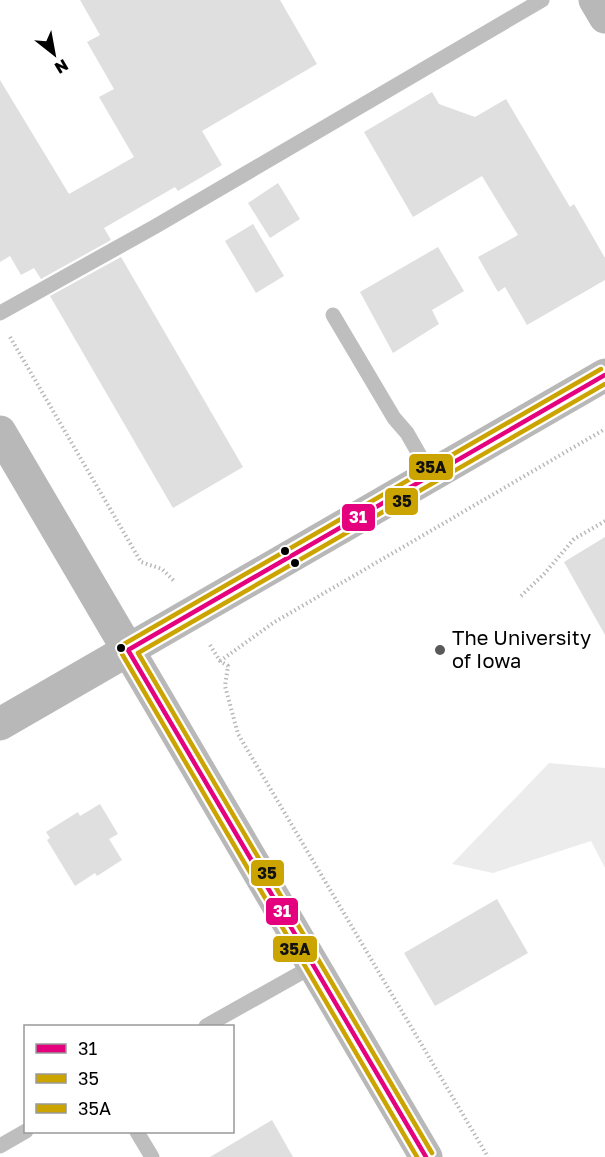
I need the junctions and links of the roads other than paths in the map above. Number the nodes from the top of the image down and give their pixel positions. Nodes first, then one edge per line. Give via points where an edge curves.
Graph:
1 (542, 0) edge
2 (595, 0) edge
3 (605, 17) edge
4 (0, 313) edge
5 (333, 315) dead end
6 (605, 375) edge
7 (0, 432) edge
8 (431, 475) junction
9 (129, 650) junction
10 (0, 724) edge
11 (313, 966) junction
12 (208, 1025) edge
13 (24, 1132) edge
14 (138, 1133) edge
15 (0, 1146) edge
16 (152, 1157) edge
17 (426, 1157) edge

1 - 4 lane
2 - 3 main road
5 - 8 lane
6 - 8 main road
7 - 9 main road
8 - 9 main road
9 - 10 main road
9 - 11 main road
11 - 12 lane
11 - 17 main road
13 - 15 lane
14 - 16 lane

